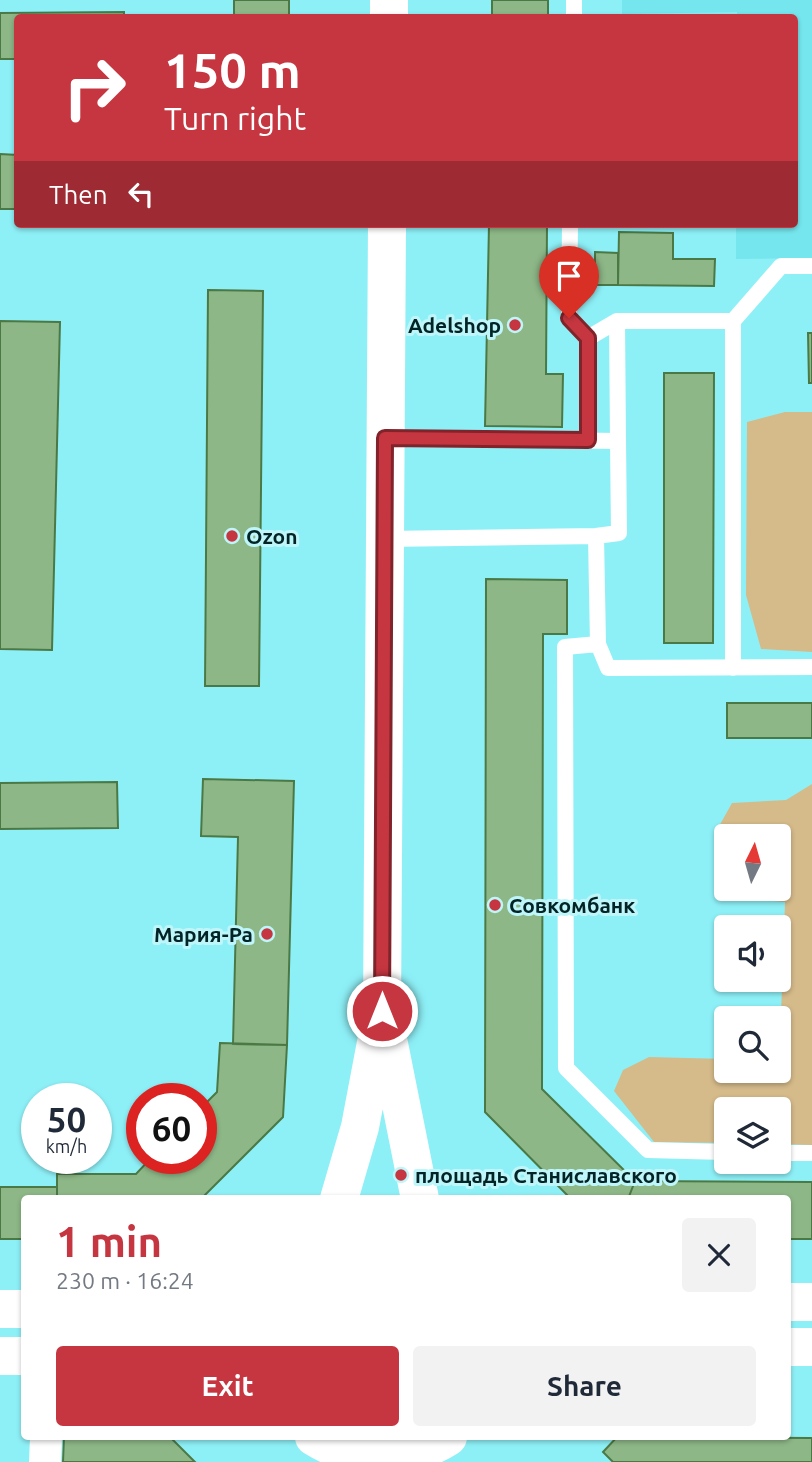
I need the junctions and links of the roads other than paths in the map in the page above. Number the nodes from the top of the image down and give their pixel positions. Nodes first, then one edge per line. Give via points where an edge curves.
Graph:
1 (387, 228) edge
2 (570, 228) edge
3 (812, 266) edge
4 (617, 321) junction
5 (733, 321) junction
6 (588, 338) junction
7 (385, 438) junction
8 (588, 440) junction
9 (618, 440) junction
10 (596, 536) junction
11 (384, 539) junction
12 (598, 644) junction
13 (812, 667) edge
14 (733, 668) junction
15 (382, 1011) junction
16 (714, 1152) edge
17 (791, 1153) edge
18 (812, 1153) edge
19 (340, 1195) edge
20 (419, 1195) edge
21 (791, 1302) edge
22 (812, 1302) edge
23 (0, 1309) edge
24 (21, 1309) edge
25 (791, 1347) edge
26 (812, 1347) edge
27 (0, 1356) edge
28 (21, 1356) edge
29 (46, 1440) edge
30 (441, 1447) edge
31 (334, 1450) edge
32 (46, 1462) edge

1 - 7 main road
2 - 6 lane via 569,318
3 - 5 lane via 780,266
4 - 5 lane
4 - 6 lane
4 - 9 lane
5 - 14 lane
6 - 8 lane
7 - 8 lane
7 - 11 main road
8 - 9 lane
9 - 10 lane via 619,533
10 - 11 lane
10 - 12 lane
11 - 15 main road
12 - 14 lane via 608,668
12 - 16 lane via 565,647 566,1068 648,1150
13 - 14 lane
15 - 19 main road via 360,1127
15 - 20 main road
17 - 18 lane
21 - 22 main road
23 - 24 main road
25 - 26 main road
27 - 28 main road
29 - 32 street
30 - 31 main road via 392,1457

